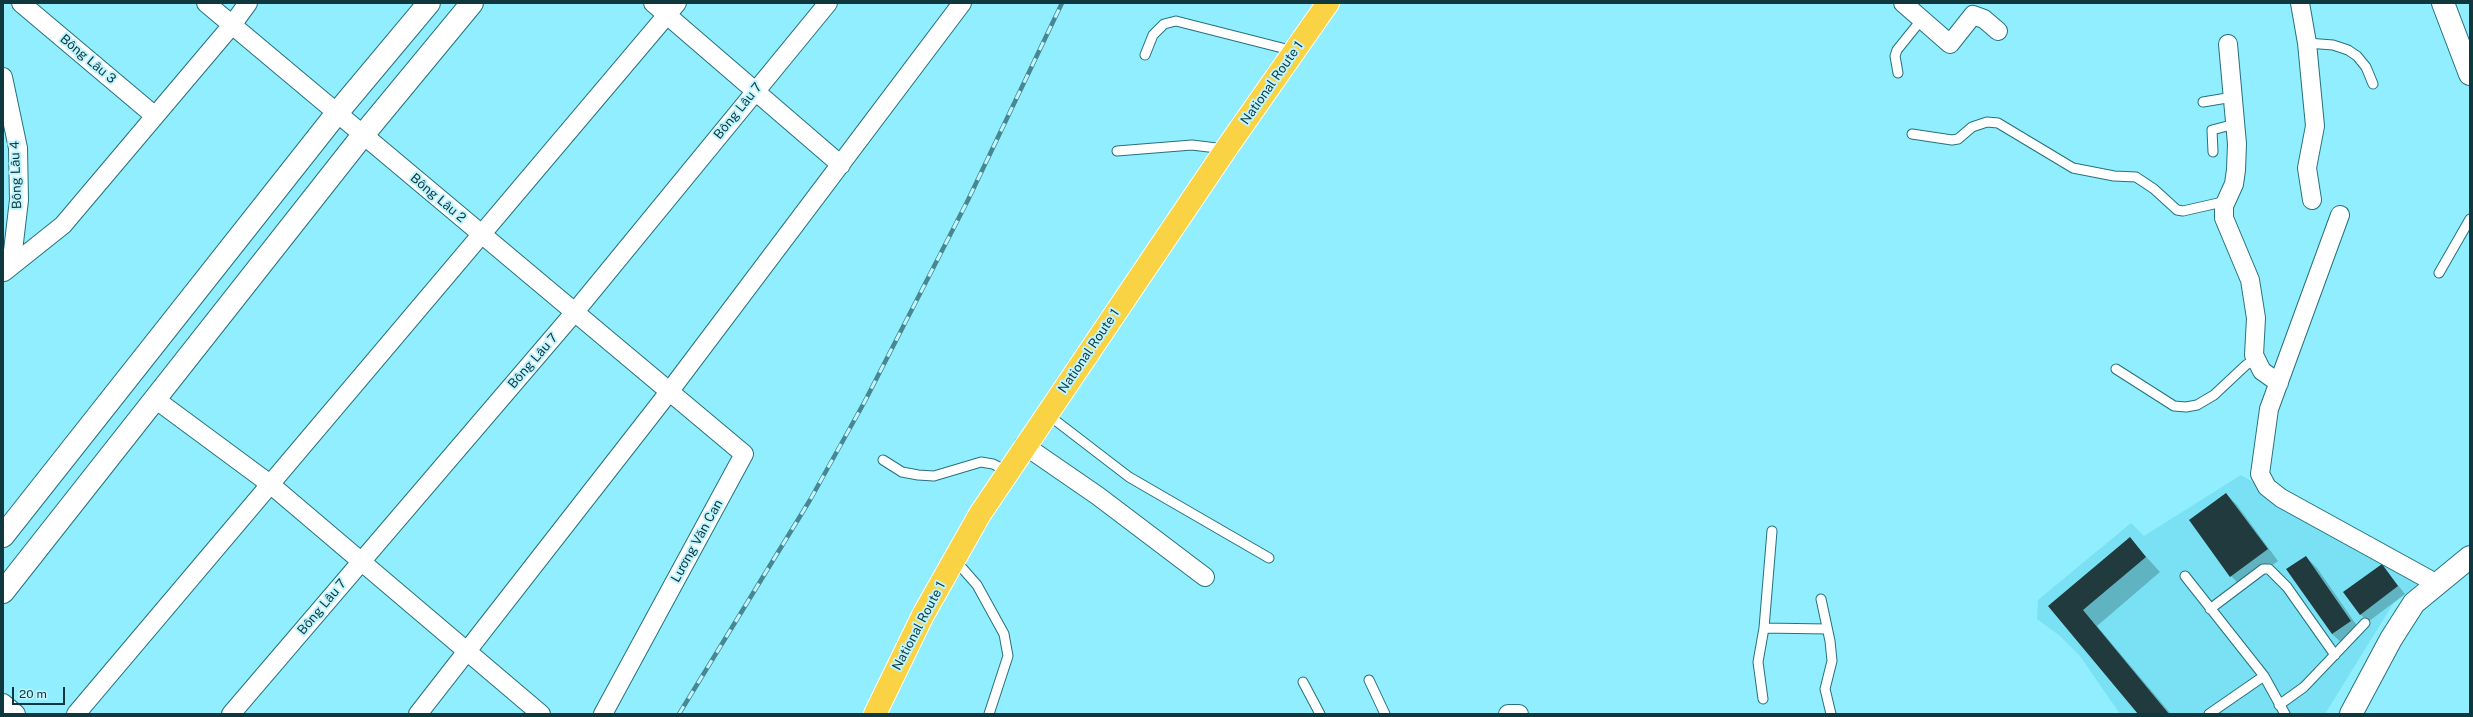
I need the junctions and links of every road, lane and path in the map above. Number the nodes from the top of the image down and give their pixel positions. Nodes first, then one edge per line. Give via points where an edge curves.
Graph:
1 (21, 3) edge
2 (206, 3) edge
3 (248, 3) edge
4 (428, 3) edge
5 (472, 3) edge
6 (653, 3) edge
7 (828, 3) edge
8 (962, 3) edge
9 (1328, 3) edge
10 (1903, 3) edge
11 (2300, 3) edge
12 (2443, 3) edge
13 (672, 9) edge
14 (1922, 19) junction
15 (232, 25) junction
16 (1998, 31) dead end
17 (2307, 42) junction
18 (2228, 44) dead end
19 (1294, 51) junction
20 (1145, 55) dead end
21 (1898, 73) dead end
22 (2470, 74) edge
23 (3, 77) edge
24 (2373, 84) dead end
25 (754, 91) junction
26 (2233, 97) junction
27 (2203, 102) dead end
28 (337, 113) junction
29 (156, 116) junction
30 (2235, 124) junction
31 (1912, 134) dead end
32 (363, 135) junction
33 (1226, 149) junction
34 (1117, 151) dead end
35 (2213, 152) dead end
36 (841, 165) junction
37 (2312, 200) dead end
38 (2226, 201) junction
39 (2340, 215) dead end
40 (2470, 219) edge
41 (482, 235) junction
42 (2439, 273) dead end
43 (4, 274) edge
44 (574, 313) junction
45 (2255, 359) junction
46 (2116, 369) dead end
47 (2279, 383) junction
48 (669, 392) junction
49 (155, 399) junction
50 (1046, 414) junction
51 (1024, 445) junction
52 (882, 460) dead end
53 (1007, 471) junction
54 (270, 484) junction
55 (1772, 531) dead end
56 (3, 536) edge
57 (2470, 557) edge
58 (1269, 558) dead end
59 (955, 560) junction
60 (361, 562) junction
61 (2185, 576) dead end
62 (1205, 577) dead end
63 (2435, 586) junction
64 (3, 592) edge
65 (1820, 599) dead end
66 (2210, 609) junction
67 (2365, 623) dead end
68 (1764, 628) junction
69 (1828, 629) junction
70 (466, 650) junction
71 (2335, 655) junction
72 (2264, 676) junction
73 (1369, 680) dead end
74 (1303, 682) dead end
75 (1764, 699) dead end
76 (3, 703) edge
77 (2280, 705) junction
78 (16, 714) edge
79 (76, 714) edge
80 (232, 714) edge
81 (418, 714) edge
82 (541, 714) edge
83 (603, 714) edge
84 (875, 714) edge
85 (989, 714) edge
86 (1320, 714) edge
87 (1385, 714) edge
88 (1508, 714) edge
89 (1518, 714) edge
90 (1831, 714) edge
91 (2209, 714) edge
92 (2285, 714) edge
93 (2350, 714) edge

1 - 29 street, Bông Lâu 3
2 - 15 street, Bông Lâu 2
3 - 15 street
4 - 28 main road
5 - 32 main road
6 - 13 street
7 - 25 street, Bông Lâu 7
8 - 36 street
9 - 19 highway, National Route 1
10 - 14 street
11 - 17 street
12 - 22 main road
13 - 25 street
13 - 41 street
14 - 16 street via 1950,44 1973,15 1984,19
14 - 21 lane via 1894,56
15 - 28 street, Bông Lâu 2
15 - 29 street
17 - 24 lane via 2348,50 2366,67
17 - 37 street via 2316,126 2307,168
18 - 26 street
19 - 20 lane via 1176,21 1164,24 1153,35
19 - 33 highway, National Route 1
23 - 43 street, Bông Lâu 4 via 18,148 19,200 13,251
25 - 36 street
25 - 44 street, Bông Lâu 7
26 - 27 lane
26 - 30 street
28 - 32 street, Bông Lâu 2
28 - 56 main road
29 - 43 street via 63,225
30 - 35 lane via 2212,130
30 - 38 street via 2236,170 2234,184
31 - 38 lane via 1952,140 1958,139 1972,127 1987,122 1998,123 2073,168 2114,176 2136,177 2154,189 2176,210 2183,212
32 - 41 street, Bông Lâu 2
32 - 49 main road
33 - 34 lane via 1192,145
33 - 50 highway, National Route 1
36 - 48 street
38 - 45 street via 2224,218 2246,268 2254,299
39 - 47 street
40 - 42 lane
41 - 44 street, Bông Lâu 2
41 - 54 street
44 - 48 street, Bông Lâu 2
44 - 60 street, Bông Lâu 7
45 - 46 lane via 2214,395 2197,405 2186,407 2174,406
45 - 47 street via 2262,371
47 - 63 street via 2269,409 2260,474 2267,487 2281,498 2430,580
48 - 70 street
48 - 83 street, Lương Văn Can via 744,454
49 - 54 street
49 - 64 main road
50 - 51 highway, National Route 1
50 - 58 lane via 1129,477
51 - 53 highway, National Route 1
51 - 62 street via 1098,496
52 - 53 lane via 902,472 918,475 934,476 981,462 993,464
53 - 59 highway, National Route 1
54 - 60 street
54 - 79 street
55 - 68 lane
57 - 63 main road
59 - 84 highway, National Route 1 via 923,615
59 - 85 lane via 977,585 1004,634 1008,656
60 - 70 street
60 - 80 street, Bông Lâu 7
61 - 66 lane
63 - 93 main road via 2414,603 2390,639
65 - 69 lane
66 - 71 lane via 2263,569 2269,569 2287,587
66 - 72 lane
67 - 71 lane
68 - 69 lane
68 - 75 lane via 1758,662
69 - 90 lane via 1832,661 1825,689
70 - 81 street
70 - 82 street
71 - 77 lane via 2304,687
72 - 77 lane
72 - 91 lane
73 - 87 lane
74 - 86 lane
76 - 78 street
77 - 92 lane
88 - 89 street

